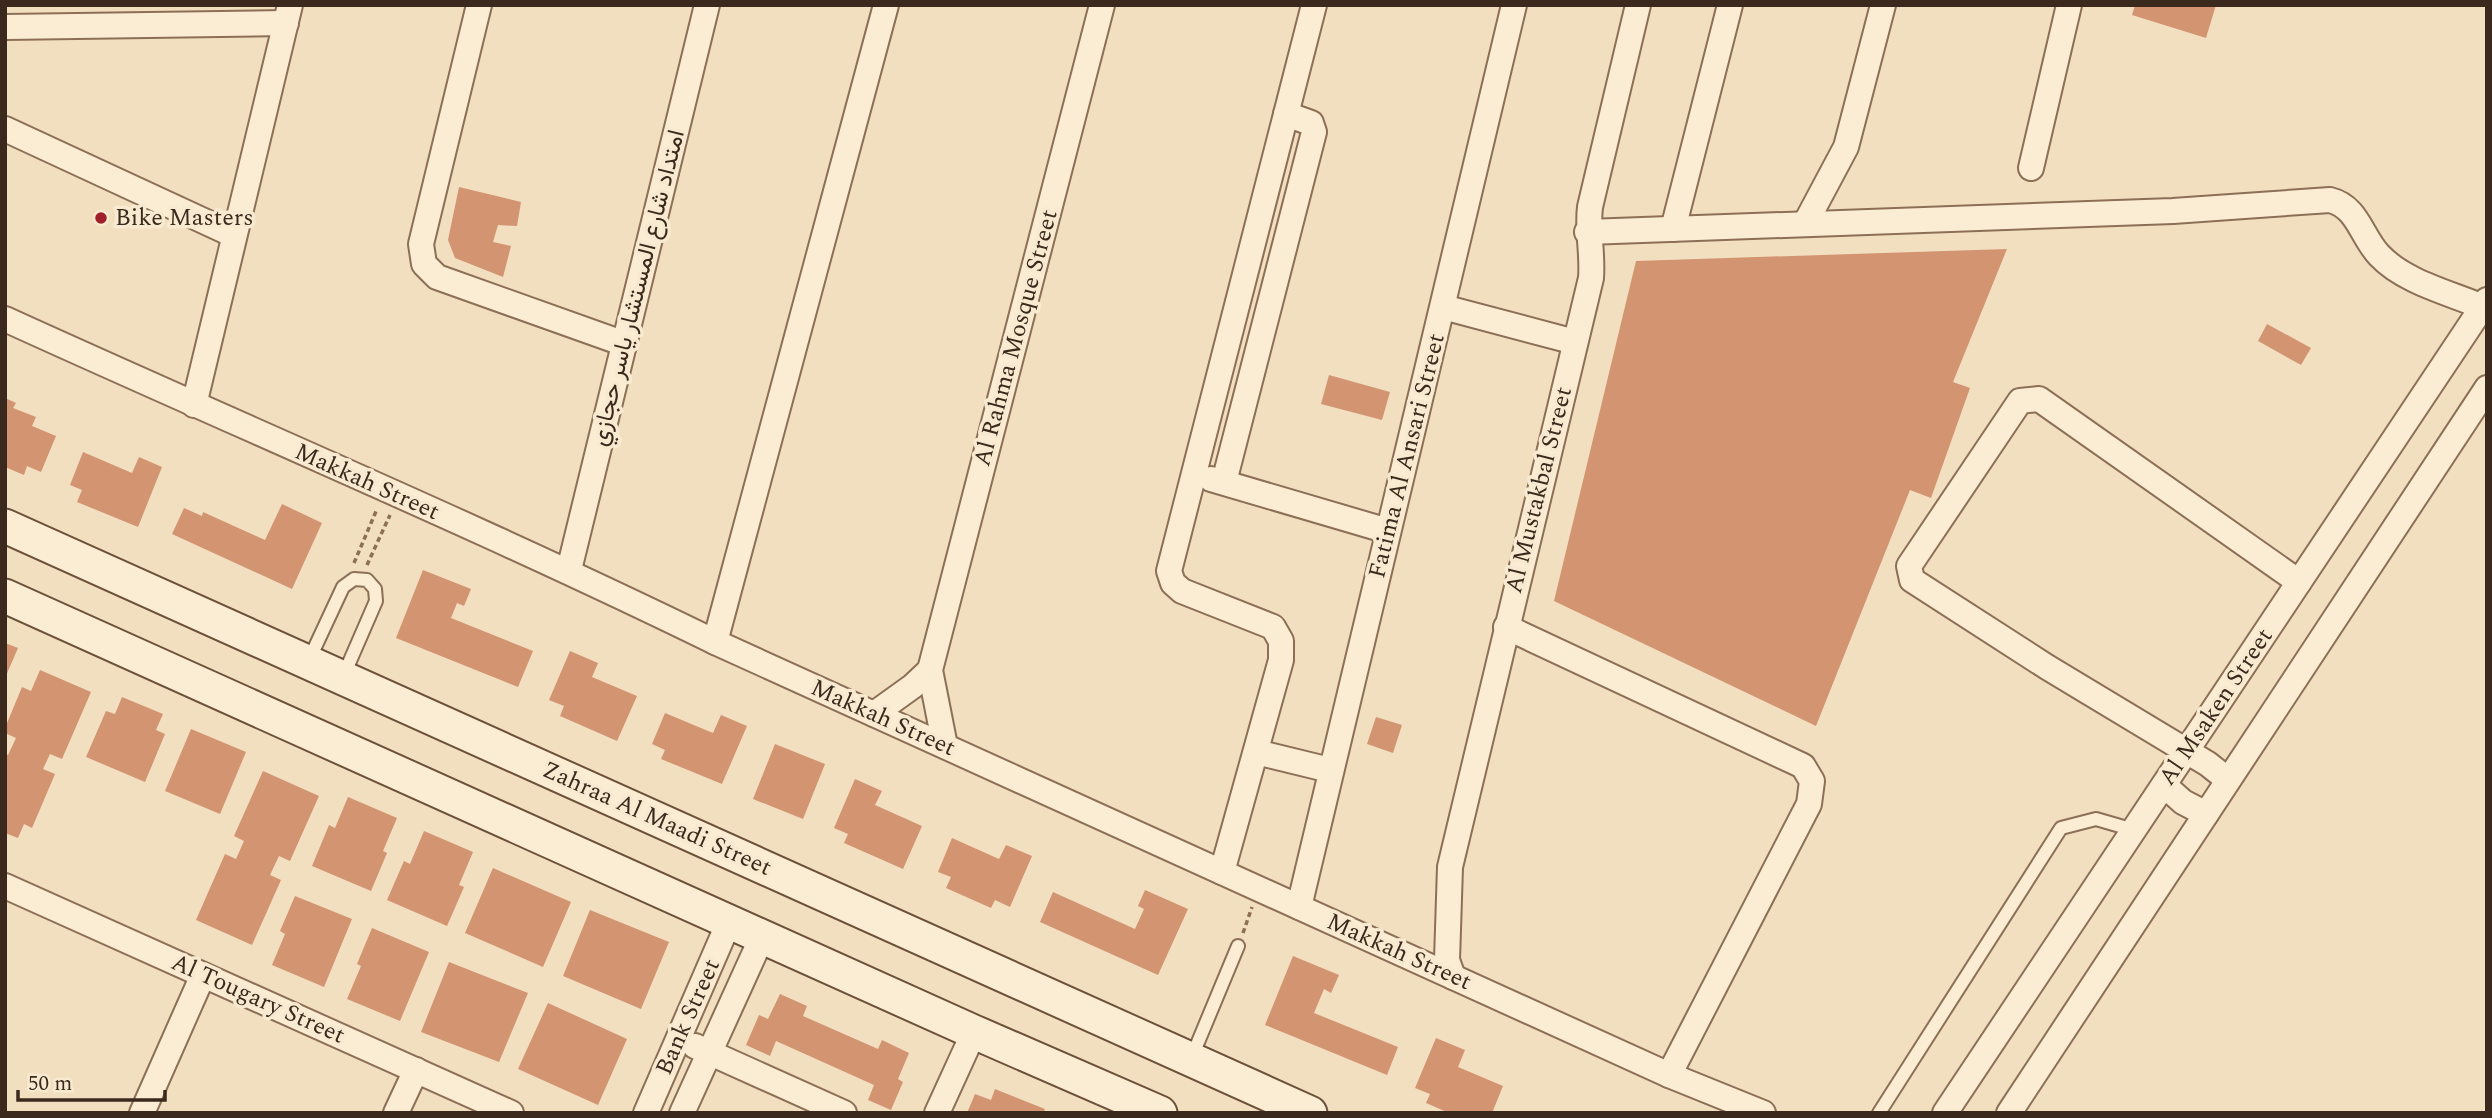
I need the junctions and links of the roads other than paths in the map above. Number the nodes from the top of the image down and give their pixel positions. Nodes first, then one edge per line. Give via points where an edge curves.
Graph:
1 (479, 5) edge
2 (707, 5) edge
3 (886, 5) edge
4 (1102, 5) edge
5 (1314, 5) edge
6 (1514, 5) edge
7 (1638, 5) edge
8 (1730, 5) edge
9 (1883, 5) edge
10 (2069, 5) edge
11 (288, 14) edge
12 (5, 27) edge
13 (1286, 114) junction
14 (5, 129) edge
15 (2031, 169) dead end
16 (1805, 224) junction
17 (1673, 229) junction
18 (1587, 232) junction
19 (234, 235) junction
20 (2485, 304) edge
21 (1443, 307) junction
22 (5, 319) edge
23 (1575, 342) junction
24 (625, 344) junction
25 (2487, 388) edge
26 (194, 405) junction
27 (1193, 474) junction
28 (1224, 482) junction
29 (5, 526) edge
30 (1388, 531) junction
31 (569, 570) junction
32 (2299, 582) junction
33 (5, 596) edge
34 (1506, 627) junction
35 (715, 642) junction
36 (308, 662) junction
37 (930, 670) junction
38 (343, 678) junction
39 (874, 714) junction
40 (946, 746) junction
41 (1256, 752) junction
42 (2185, 753) junction
43 (1330, 770) junction
44 (2228, 780) junction
45 (2164, 785) junction
46 (2206, 814) junction
47 (2134, 830) junction
48 (1222, 872) junction
49 (5, 886) edge
50 (1299, 907) junction
51 (729, 922) junction
52 (762, 937) junction
53 (1238, 946) road end
54 (203, 975) junction
55 (1453, 977) junction
56 (974, 1032) junction
57 (678, 1039) junction
58 (709, 1053) junction
59 (1191, 1059) junction
60 (416, 1070) junction
61 (1669, 1075) junction
62 (142, 1113) edge
63 (396, 1113) edge
64 (512, 1113) edge
65 (646, 1113) edge
66 (682, 1113) edge
67 (844, 1113) edge
68 (937, 1113) edge
69 (1160, 1113) edge
70 (1310, 1113) edge
71 (1763, 1113) edge
72 (1879, 1113) edge
73 (1945, 1113) edge
74 (2009, 1113) edge

1 - 24 street via 421,244 424,264 437,277
2 - 24 street, امتداد شارع المستشار ياسر حجازي
3 - 35 street
4 - 37 street, Al Rahma Mosque Street
5 - 13 street
6 - 21 street, Fatima Al Ansari Street
7 - 18 street, Al Mustakbal Street
8 - 17 street
9 - 16 street via 1846,147
10 - 15 street
11 - 12 street
11 - 19 street
13 - 27 street
13 - 28 street via 1311,123 1314,132
14 - 19 street
16 - 17 street
16 - 20 street via 2173,211 2330,200 2352,212 2371,246 2390,265
17 - 18 street
18 - 23 street, Al Mustakbal Street via 1591,278
19 - 26 street
20 - 32 street, Al Msaken Street
21 - 23 street
21 - 30 street, Fatima Al Ansari Street
22 - 26 street, Makkah Street
23 - 34 street, Al Mustakbal Street
24 - 31 street, امتداد شارع المستشار ياسر حجازي
25 - 44 street, Al Msaken Street
26 - 31 street, Makkah Street
27 - 28 street
27 - 41 street via 1170,578 1182,591 1267,623 1281,641 1281,660
28 - 30 street
29 - 36 main road, Zahraa Al Maadi Street
30 - 43 street, Fatima Al Ansari Street
31 - 35 street, Makkah Street
32 - 42 street, Al Msaken Street
32 - 42 street via 2039,399 2028,398 2020,401 1909,566 1912,580
33 - 51 main road
34 - 55 street, Al Mustakbal Street via 1450,867 1447,960
34 - 61 street via 1803,766 1810,774 1809,804
35 - 39 street, Makkah Street
36 - 38 main road, Zahraa Al Maadi Street
36 - 38 lane via 343,587 354,579 372,584 376,601
37 - 39 street
37 - 40 street, Al Rahma Mosque Street
38 - 59 main road, Zahraa Al Maadi Street
39 - 40 street, Makkah Street
40 - 48 street, Makkah Street
41 - 43 street
41 - 48 street
42 - 44 street
42 - 45 street, Al Msaken Street
43 - 50 street, Fatima Al Ansari Street
44 - 46 street, Al Msaken Street
45 - 46 street
45 - 47 street, Al Msaken Street
46 - 74 street, Al Msaken Street
47 - 72 lane via 2096,819 2061,828
47 - 73 street, Al Msaken Street
48 - 50 street, Makkah Street
49 - 54 street, Al Tougary Street
50 - 55 street, Makkah Street
51 - 52 main road
51 - 57 street, Bank Street
52 - 56 main road
52 - 58 street
53 - 59 lane
54 - 60 street, Al Tougary Street
54 - 62 street
55 - 61 street, Makkah Street
56 - 68 street
56 - 69 main road
57 - 58 street
57 - 65 street, Bank Street
58 - 66 street
58 - 67 street
59 - 70 main road, Zahraa Al Maadi Street
60 - 63 street
60 - 64 street, Al Tougary Street
61 - 71 street, Makkah Street

